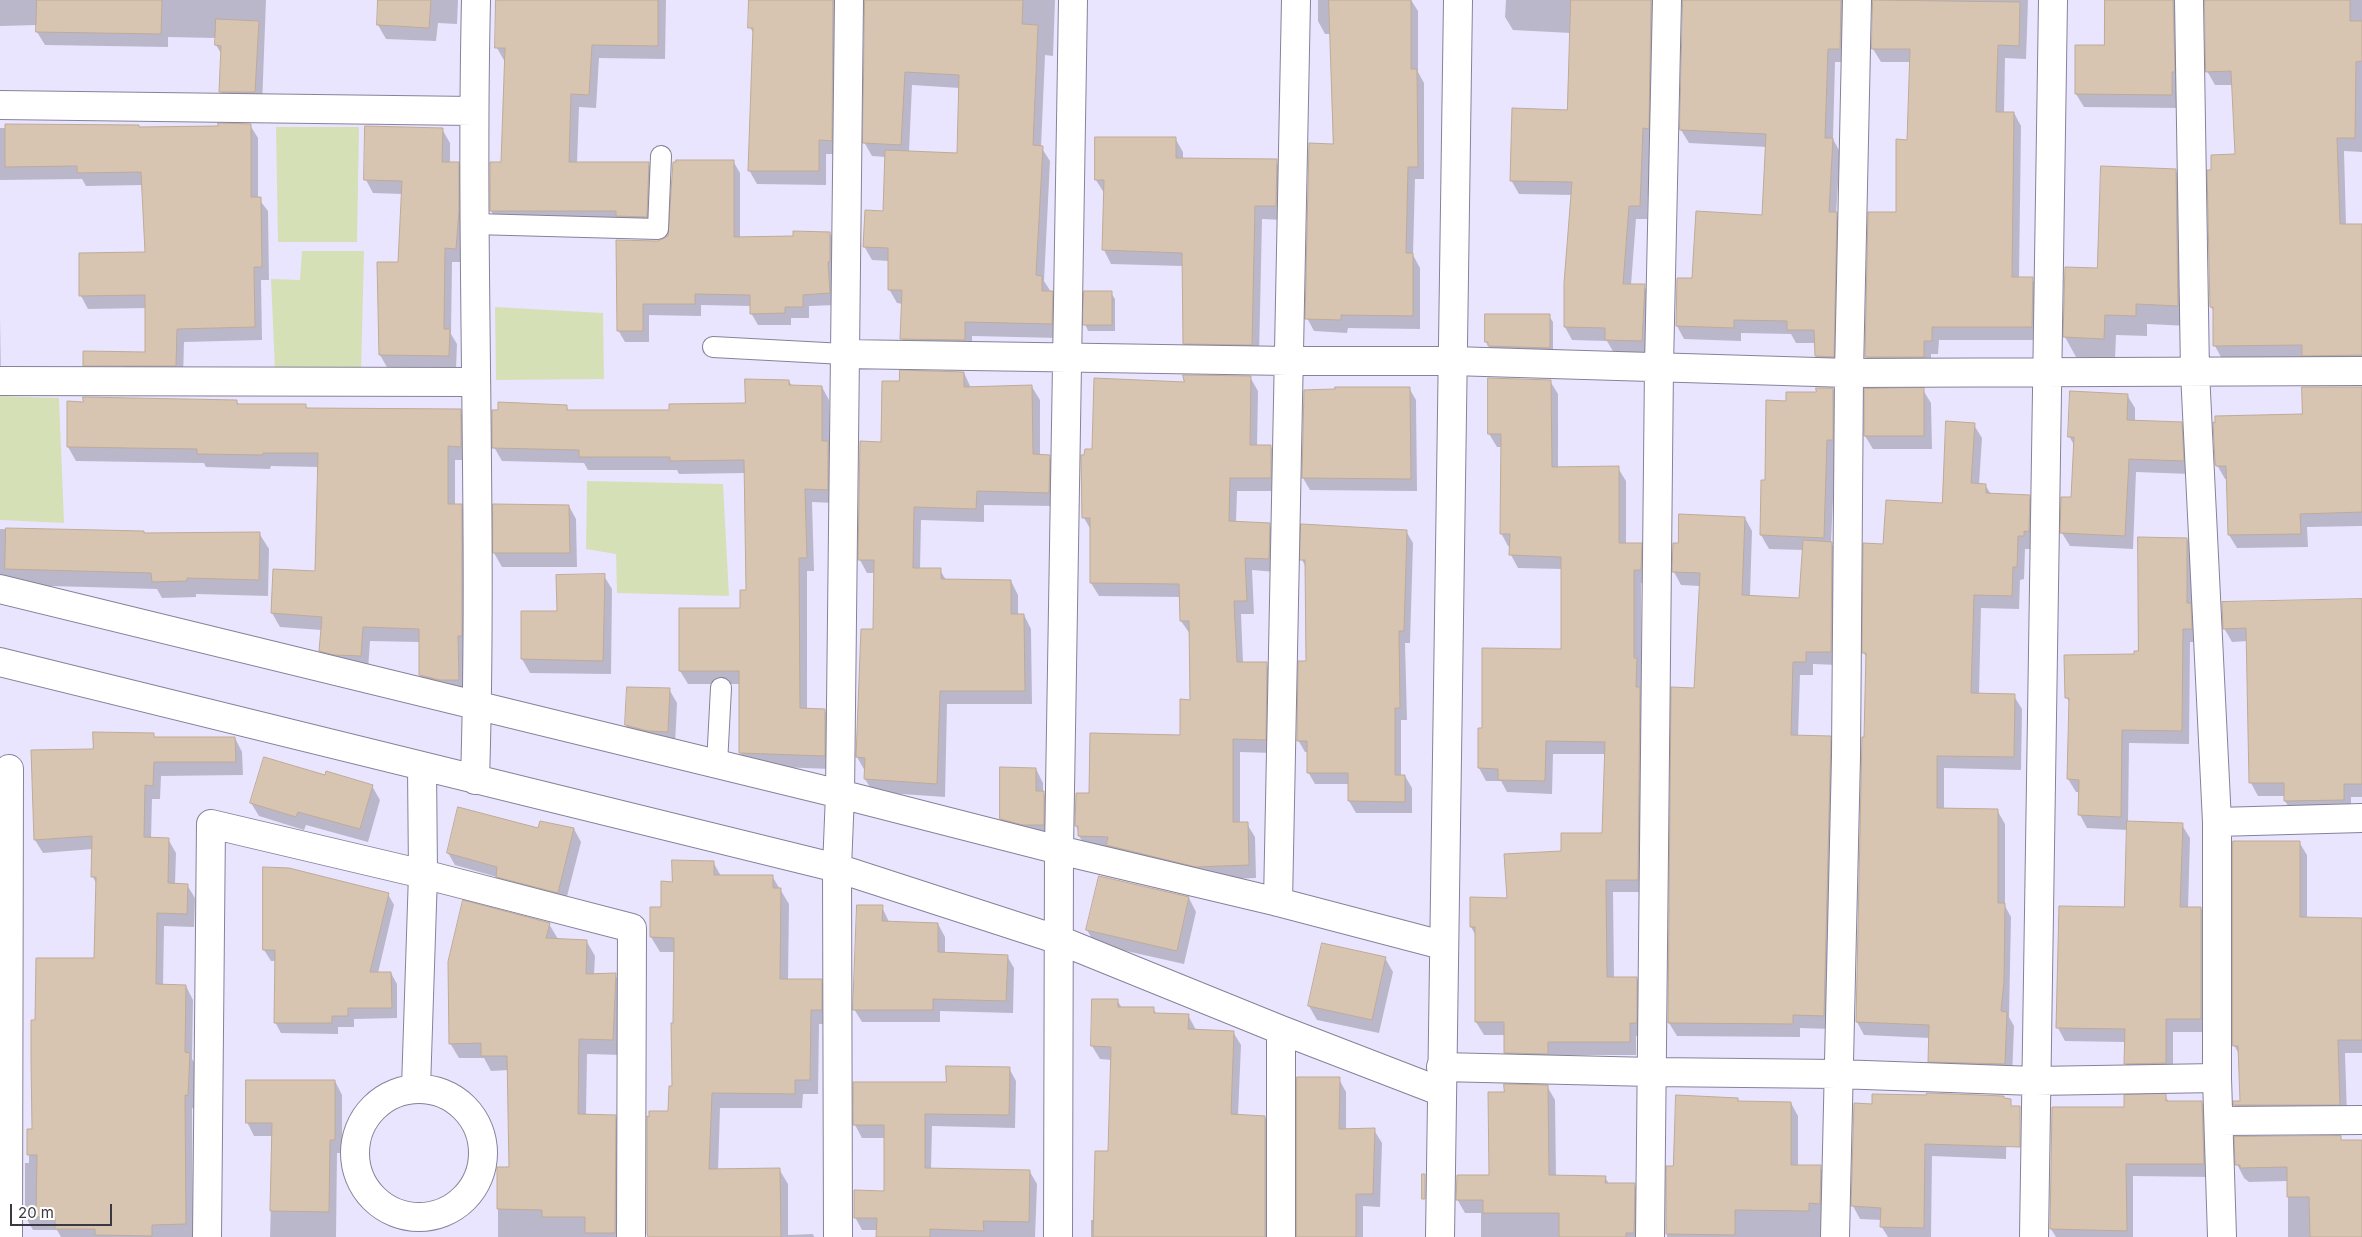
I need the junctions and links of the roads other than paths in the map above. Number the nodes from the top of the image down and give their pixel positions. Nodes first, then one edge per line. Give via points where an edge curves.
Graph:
1 (476, 0) edge
2 (849, 0) edge
3 (1073, 0) edge
4 (1296, 0) edge
5 (1458, 0) edge
6 (1667, 0) edge
7 (1857, 0) edge
8 (2053, 0) edge
9 (2189, 0) edge
10 (0, 105) edge
11 (473, 111) junction
12 (661, 156) dead end
13 (474, 224) junction
14 (712, 348) dead end
15 (844, 354) junction
16 (1067, 357) junction
17 (1289, 361) junction
18 (1452, 361) junction
19 (1659, 366) junction
20 (2362, 371) edge
21 (2047, 372) junction
22 (2195, 372) junction
23 (1849, 373) junction
24 (0, 381) edge
25 (476, 382) junction
26 (0, 589) edge
27 (0, 662) edge
28 (721, 688) dead end
29 (477, 707) junction
30 (717, 764) junction
31 (422, 767) junction
32 (9, 769) dead end
33 (475, 780) junction
34 (840, 794) junction
35 (2362, 818) edge
36 (2217, 822) junction
37 (1059, 850) junction
38 (837, 868) junction
39 (424, 874) junction
40 (1278, 902) junction
41 (1059, 940) junction
42 (1442, 945) junction
43 (1281, 1030) junction
44 (1652, 1072) junction
45 (1837, 1074) junction
46 (2217, 1078) junction
47 (1441, 1079) junction
48 (2035, 1080) junction
49 (416, 1088) junction
50 (2362, 1120) edge
51 (2219, 1122) junction
52 (423, 1227) edge
53 (8, 1237) edge
54 (207, 1237) edge
55 (631, 1237) edge
56 (838, 1237) edge
57 (1058, 1237) edge
58 (1281, 1237) edge
59 (1440, 1237) edge
60 (1650, 1237) edge
61 (1835, 1237) edge
62 (2034, 1237) edge
63 (2222, 1237) edge

1 - 11 street
2 - 15 street
3 - 16 street
4 - 17 street
5 - 18 street
6 - 19 street
7 - 23 street
8 - 21 street
9 - 22 street
10 - 11 street
11 - 13 street
12 - 13 lane via 658,229
13 - 25 street
14 - 15 lane
15 - 16 street
15 - 34 street
16 - 17 street
16 - 37 street
17 - 18 street
17 - 40 street
18 - 19 street
18 - 42 street
19 - 23 street
19 - 44 street
20 - 22 street
21 - 22 street
21 - 23 street
21 - 48 street
22 - 36 street
23 - 45 street via 1846,756
24 - 25 street
25 - 29 street
26 - 29 street
27 - 31 street
28 - 30 lane
29 - 30 street
29 - 33 street
30 - 34 street
31 - 33 street
31 - 39 street
32 - 53 street
33 - 38 street
34 - 37 street
34 - 38 street
35 - 36 street
36 - 46 street
37 - 40 street
37 - 41 street
38 - 41 street
38 - 56 street
39 - 49 street
39 - 54 street via 211,824
39 - 55 street via 632,928
40 - 42 street
41 - 43 street
41 - 57 street
42 - 47 street
43 - 47 street
43 - 58 street
44 - 45 street
44 - 47 street
44 - 60 street
45 - 48 street
45 - 61 street
46 - 48 street
46 - 51 street
47 - 59 street
48 - 62 street
49 - 52 street via 438,1091 458,1101 474,1118 483,1139 484,1161 477,1183 464,1201
49 - 52 street via 396,1092 369,1112 356,1136 354,1156 358,1176 369,1194
50 - 51 street
51 - 63 street

